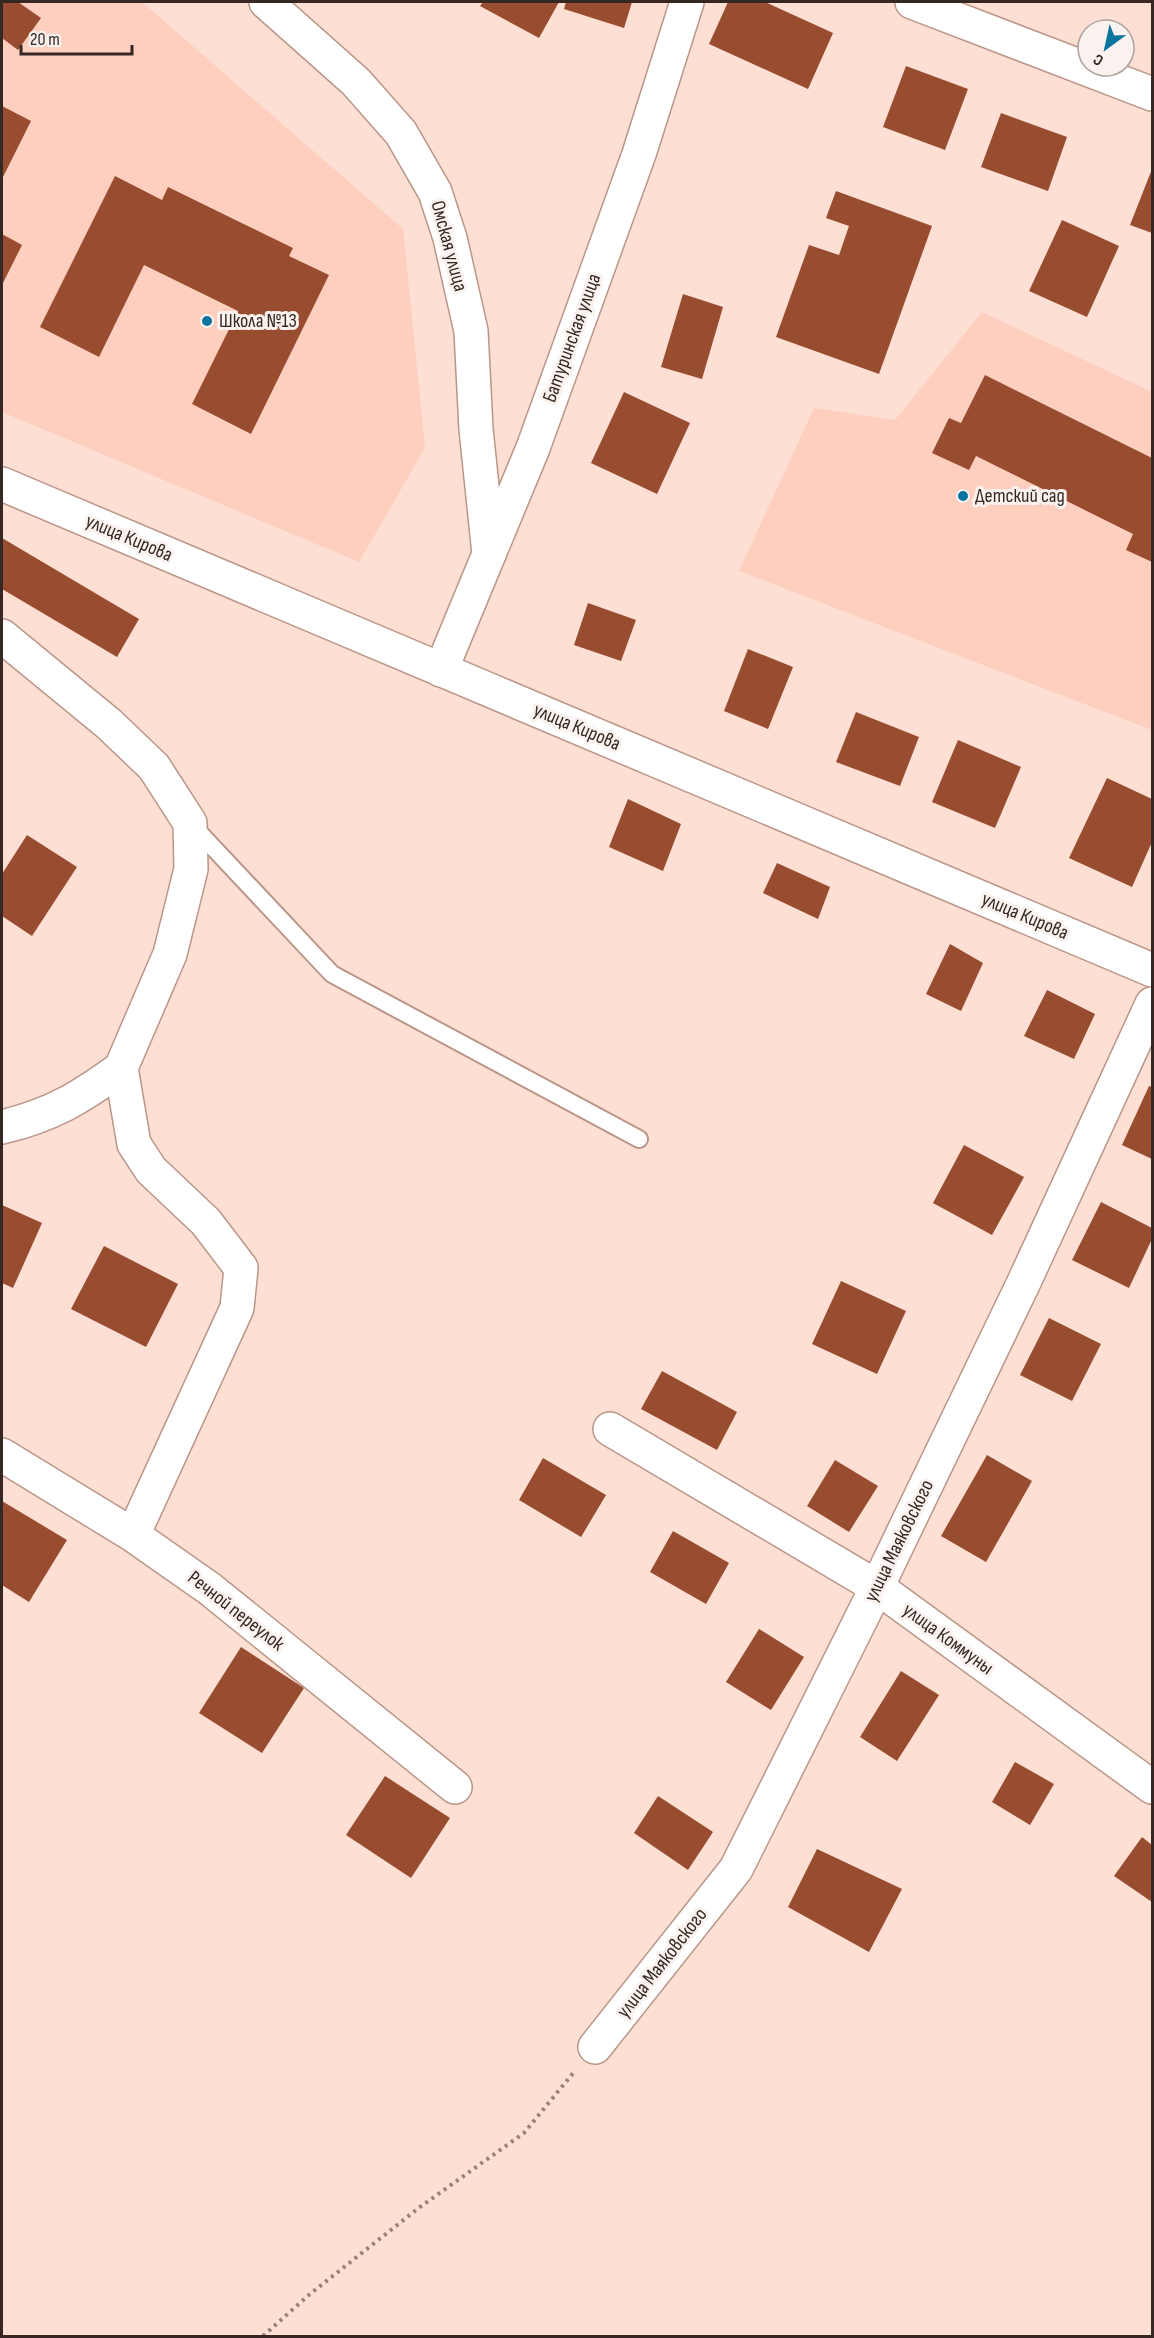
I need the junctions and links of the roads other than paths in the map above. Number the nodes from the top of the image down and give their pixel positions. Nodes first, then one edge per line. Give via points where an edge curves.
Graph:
1 (266, 2) edge
2 (687, 2) edge
3 (912, 2) edge
4 (1152, 94) edge
5 (2, 484) edge
6 (489, 554) junction
7 (2, 636) edge
8 (441, 670) junction
9 (190, 823) junction
10 (1152, 970) edge
11 (1152, 1004) edge
12 (122, 1068) junction
13 (2, 1127) edge
14 (639, 1139) dead end
15 (610, 1429) dead end
16 (2, 1455) edge
17 (133, 1534) junction
18 (877, 1587) junction
19 (455, 1787) dead end
20 (1152, 1787) edge
21 (595, 2047) road end

1 - 6 street, Омская улица via 356,82 401,133 435,192 471,331
2 - 6 street, Батуринская улица via 639,154 533,448
3 - 4 street
5 - 8 street, улица Кирова
6 - 8 street, Батуринская улица
7 - 9 street via 109,724 154,768
8 - 10 street, улица Кирова
9 - 12 street via 191,869 170,954
9 - 14 lane via 332,974
11 - 18 street, улица Маяковского
12 - 13 street via 39,1118
12 - 17 street via 134,1144 151,1170 206,1222 241,1268 237,1308
15 - 18 street, улица Коммуны
16 - 17 street, Речной переулок
17 - 19 street, Речной переулок via 210,1589
18 - 20 street, улица Коммуны
18 - 21 street, улица Маяковского via 736,1869

